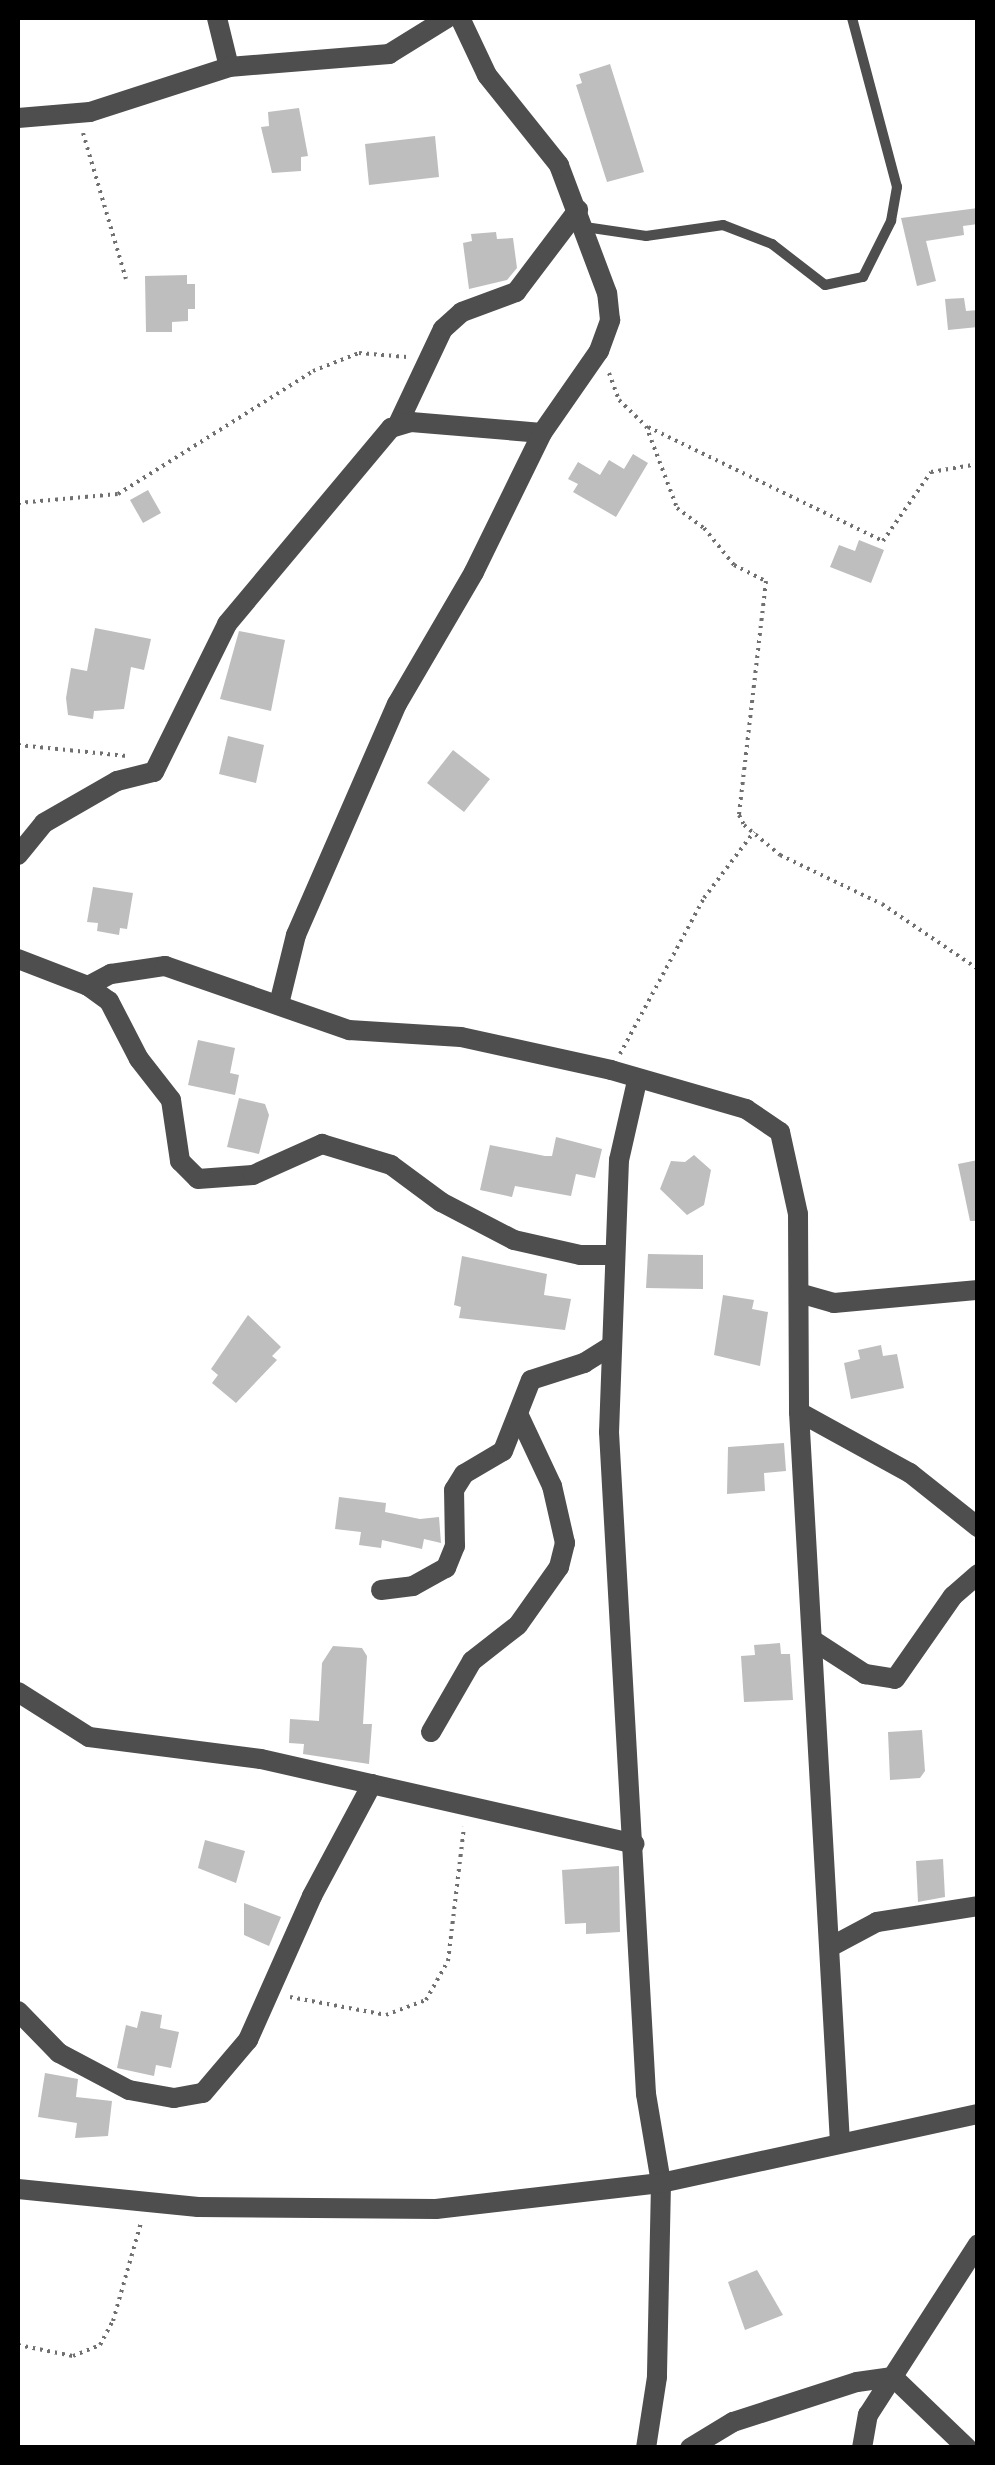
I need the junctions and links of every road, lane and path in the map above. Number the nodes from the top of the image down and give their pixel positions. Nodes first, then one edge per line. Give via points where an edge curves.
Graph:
1 (217, 18) edge
2 (448, 18) edge
3 (460, 18) edge
4 (852, 18) edge
5 (229, 67) junction
6 (77, 114) junction
7 (18, 118) edge
8 (581, 218) junction
9 (126, 279) dead end
10 (433, 345) junction
11 (599, 350) junction
12 (398, 424) junction
13 (646, 426) junction
14 (542, 432) junction
15 (978, 464) edge
16 (18, 503) edge
17 (18, 745) edge
18 (135, 756) dead end
19 (754, 832) junction
20 (18, 855) edge
21 (18, 959) edge
22 (978, 969) edge
23 (88, 986) junction
24 (279, 1004) junction
25 (611, 1070) junction
26 (637, 1081) junction
27 (614, 1255) junction
28 (978, 1290) edge
29 (799, 1293) junction
30 (611, 1346) junction
31 (800, 1412) junction
32 (519, 1416) junction
33 (978, 1528) edge
34 (978, 1574) edge
35 (382, 1590) dead end
36 (814, 1640) junction
37 (18, 1692) edge
38 (431, 1732) dead end
39 (372, 1784) junction
40 (466, 1807) junction
41 (634, 1844) junction
42 (978, 1906) edge
43 (832, 1946) junction
44 (272, 1994) junction
45 (18, 2011) edge
46 (978, 2114) edge
47 (840, 2142) junction
48 (661, 2183) junction
49 (18, 2188) edge
50 (147, 2204) junction
51 (978, 2244) edge
52 (18, 2345) edge
53 (893, 2377) junction
54 (646, 2448) edge
55 (690, 2448) edge
56 (862, 2448) edge
57 (967, 2448) edge

1 - 5 street
2 - 5 street via 389,54
3 - 8 street via 487,75 558,165
4 - 8 lane via 897,187 890,220 863,276 825,285 772,244 723,226 646,236
5 - 6 street
6 - 7 street
6 - 9 path
8 - 10 street via 516,292 462,312
8 - 11 street via 608,293 610,320
10 - 12 street
10 - 16 path via 410,357 347,356 313,371 118,494
11 - 13 path via 619,400
11 - 14 street
12 - 14 street
12 - 20 street via 372,444 228,624 154,772 117,782 44,823
13 - 15 path via 883,540 931,472
13 - 19 path via 677,508 704,528 734,566 766,581 739,816
14 - 24 street via 474,572 397,704 296,935
17 - 18 path
19 - 22 path via 780,855 882,904
19 - 25 path via 704,898
21 - 23 street
23 - 24 street via 110,974 166,966
23 - 27 street via 110,1000 139,1059 171,1100 180,1161 198,1179 253,1176 322,1144 391,1165 441,1202 514,1240
24 - 25 street via 349,1030 461,1037
25 - 26 street
26 - 27 street via 619,1160
26 - 29 street via 746,1109 780,1132 798,1214
27 - 30 street
28 - 29 street via 834,1303
29 - 31 street
30 - 32 street via 584,1363 540,1372
30 - 41 street via 609,1432
31 - 33 street via 910,1472
31 - 36 street
32 - 35 street via 503,1451 464,1474 454,1490 454,1546 446,1568 413,1586
32 - 38 street via 552,1486 565,1543 560,1567 518,1625 472,1661
34 - 36 street via 953,1596 895,1679 865,1674
36 - 43 street
37 - 39 street via 89,1737 261,1759
39 - 40 street
39 - 44 street via 312,1896
40 - 41 street
40 - 44 path via 448,1960 426,2000 386,2015
41 - 48 street via 646,2094
42 - 43 street via 877,1922
43 - 47 street
44 - 45 street via 220,2080 188,2098 150,2097 80,2066
46 - 47 street
47 - 48 street
48 - 50 street via 436,2209
48 - 54 street via 657,2377
49 - 50 street
50 - 52 path via 100,2345 73,2356
51 - 53 street
53 - 55 street via 733,2422
53 - 56 street via 868,2415
53 - 57 street

